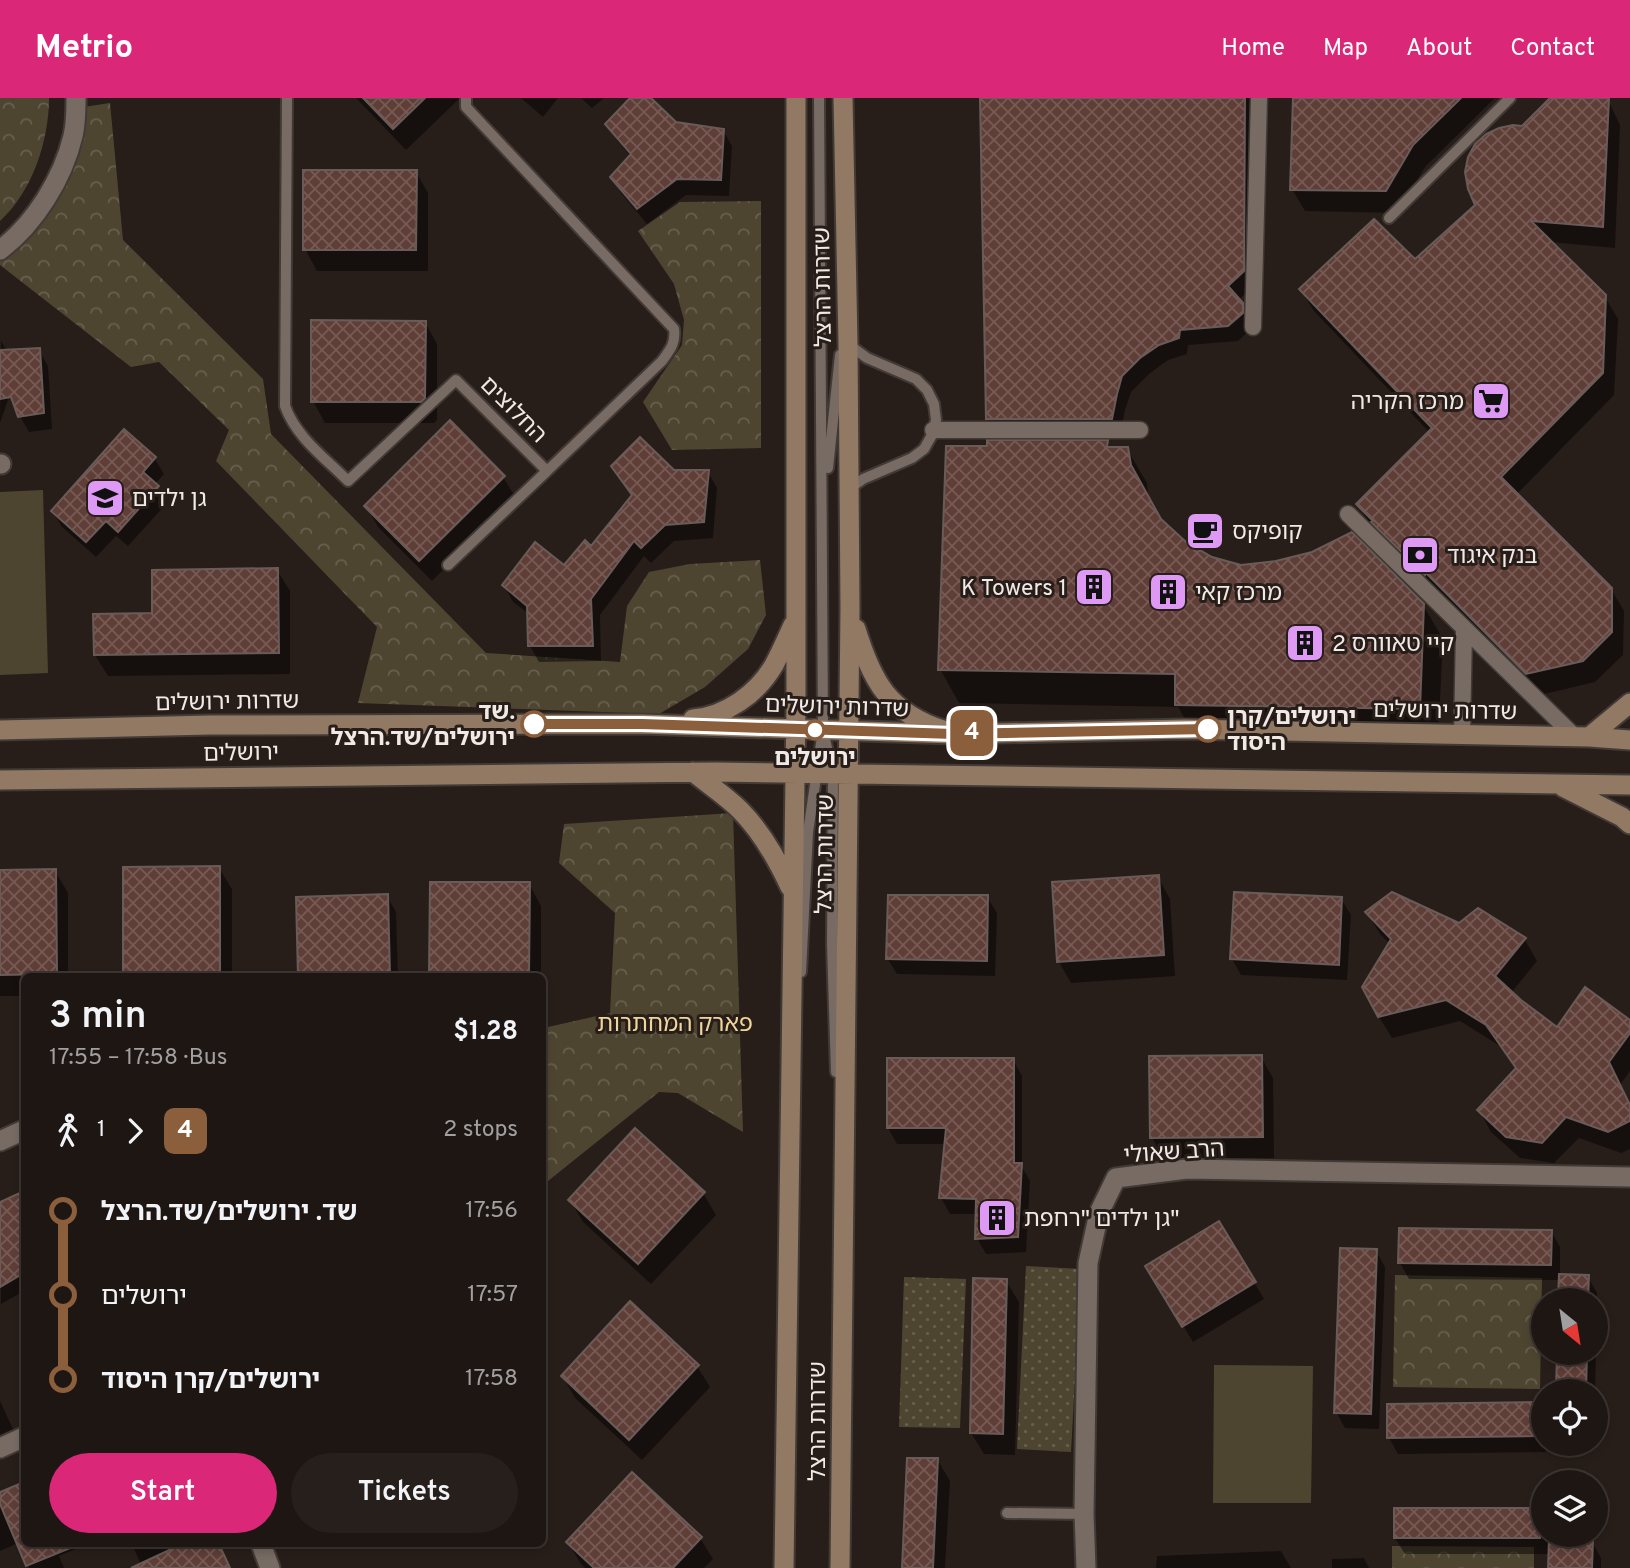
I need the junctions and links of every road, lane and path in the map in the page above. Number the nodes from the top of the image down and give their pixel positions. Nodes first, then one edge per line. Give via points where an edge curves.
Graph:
1 (76, 98) edge
2 (287, 98) edge
3 (466, 98) edge
4 (796, 98) edge
5 (819, 98) edge
6 (843, 98) edge
7 (1259, 98) edge
8 (1510, 98) edge
9 (1389, 218) dead end
10 (0, 250) edge
11 (847, 292) junction
12 (1253, 327) dead end
13 (848, 344) junction
14 (933, 430) junction
15 (1140, 430) dead end
16 (547, 471) junction
17 (849, 489) junction
18 (1348, 514) dead end
19 (822, 519) junction
20 (448, 565) dead end
21 (850, 608) junction
22 (796, 618) junction
23 (1464, 628) junction
24 (1630, 703) edge
25 (642, 724) junction
26 (795, 729) junction
27 (0, 730) edge
28 (823, 730) junction
29 (850, 731) junction
30 (954, 734) junction
31 (1462, 735) junction
32 (1582, 737) junction
33 (1630, 740) edge
34 (693, 772) junction
35 (795, 772) junction
36 (833, 774) junction
37 (0, 780) edge
38 (1559, 785) junction
39 (1630, 785) edge
40 (1630, 824) edge
41 (793, 893) junction
42 (21, 1131) edge
43 (0, 1141) edge
44 (1630, 1177) edge
45 (789, 1214) junction
46 (21, 1438) edge
47 (0, 1448) edge
48 (1007, 1513) dead end
49 (1084, 1514) junction
50 (262, 1547) edge
51 (270, 1568) edge
52 (783, 1568) edge
53 (840, 1568) edge
54 (1086, 1568) edge

1 - 10 street via 74,134 64,165 44,203
2 - 16 lane, החלוצים via 285,405 290,420 348,481 456,380
3 - 16 lane, החלוצים via 466,107 674,329 676,338 662,361
4 - 22 main road, שדרות הרצל
5 - 19 lane
6 - 11 main road, שדרות הרצל
7 - 12 street
8 - 9 lane
11 - 13 main road, שדרות הרצל
11 - 19 lane
13 - 14 lane via 867,358 916,379 927,390 934,404
13 - 17 main road, שדרות הרצל
14 - 15 street
14 - 17 lane via 924,449 912,458
16 - 20 lane
17 - 21 main road, שדרות הרצל
18 - 23 street
19 - 28 lane
21 - 29 main road, שדרות הרצל
21 - 30 main road via 865,659 886,695 915,717
22 - 25 main road via 773,667 754,691 735,705 706,718
22 - 26 main road, שדרות הרצל
23 - 31 street
23 - 32 street
24 - 32 main road
25 - 26 main road, שדרות ירושלים
25 - 27 main road, שדרות ירושלים
26 - 28 main road, שדרות ירושלים
26 - 35 main road, שדרות הרצל
28 - 29 main road, שדרות ירושלים
28 - 36 lane
29 - 30 main road, שדרות ירושלים
29 - 36 main road, שדרות הרצל
30 - 31 main road, שדרות ירושלים via 1185,729
31 - 32 main road, שדרות ירושלים
32 - 33 main road, שדרות ירושלים
34 - 35 main road
34 - 37 main road, ירושלים
34 - 41 main road via 753,825
35 - 36 main road
35 - 41 main road, שדרות הרצל
36 - 38 main road
36 - 45 lane via 806,855
36 - 53 main road, שדרות הרצל via 843,1196
38 - 39 main road
38 - 40 main road
41 - 45 main road, שדרות הרצל
42 - 43 street
44 - 49 street, הרב שאולי via 1186,1169 1115,1178 1099,1213 1088,1264
45 - 52 main road, שדרות הרצל
46 - 47 street
48 - 49 lane
49 - 54 street, הרב שאולי
50 - 51 street

